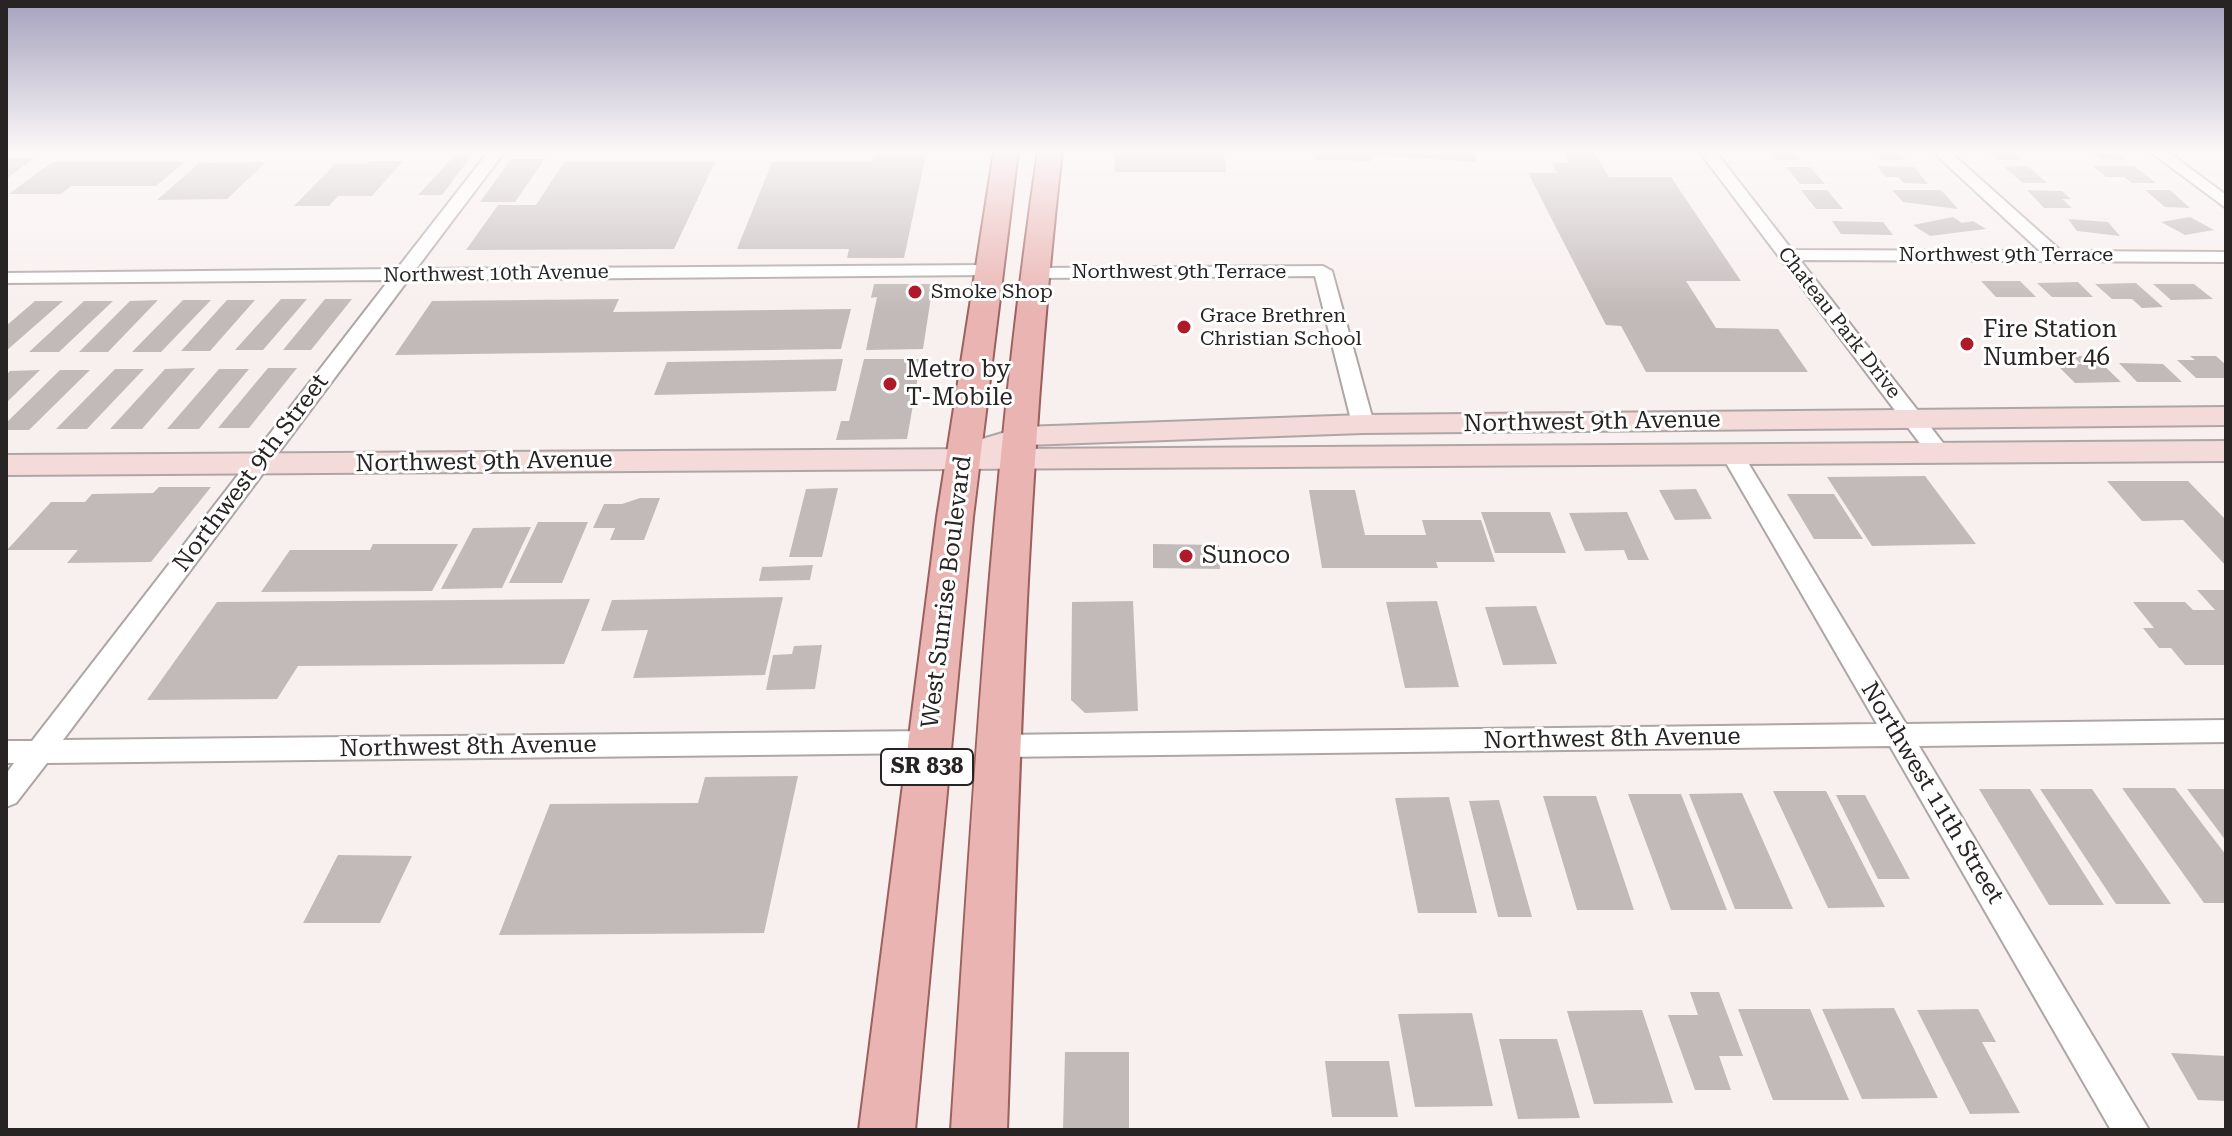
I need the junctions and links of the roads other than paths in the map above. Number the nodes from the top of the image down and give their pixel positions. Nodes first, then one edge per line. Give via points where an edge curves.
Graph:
1 (457, 204) edge
2 (997, 204) edge
3 (1043, 204) edge
4 (1748, 204) edge
5 (1999, 204) edge
6 (1787, 255) junction
7 (2055, 255) junction
8 (2226, 257) edge
9 (986, 270) junction
10 (404, 273) junction
11 (1034, 273) junction
12 (6, 278) edge
13 (2226, 416) edge
14 (1912, 419) junction
15 (1363, 424) junction
16 (1022, 448) junction
17 (2226, 451) edge
18 (1939, 453) junction
19 (1733, 456) junction
20 (962, 457) junction
21 (258, 464) junction
22 (6, 465) edge
23 (2226, 731) edge
24 (1898, 735) junction
25 (930, 742) junction
26 (999, 746) junction
27 (6, 752) edge
28 (39, 752) junction
29 (6, 795) edge
30 (887, 1130) edge
31 (979, 1130) edge
32 (2131, 1130) edge

1 - 10 street, Northwest 9th Street
2 - 9 main road, West Sunrise Boulevard / SR 838
3 - 11 main road, SR 838
4 - 6 street, Chateau Park Drive
5 - 7 street
6 - 7 street, Northwest 9th Terrace
6 - 14 street, Chateau Park Drive
7 - 8 street, Northwest 9th Terrace
9 - 10 street, Northwest 10th Avenue
9 - 20 main road, West Sunrise Boulevard / SR 838
10 - 12 street, Northwest 10th Avenue
10 - 21 street, Northwest 9th Street
11 - 15 street, Northwest 9th Terrace via 1323,271
11 - 16 main road, SR 838
13 - 14 main road, Northwest 9th Avenue
14 - 15 main road, Northwest 9th Avenue
14 - 18 street, Chateau Park Drive
15 - 16 main road, Northwest 9th Avenue
16 - 19 main road, Northwest 9th Avenue
16 - 20 main road, Northwest 9th Avenue
16 - 26 main road, SR 838
17 - 18 main road, Northwest 9th Avenue
18 - 19 main road, Northwest 9th Avenue
19 - 24 street, Northwest 11th Street
20 - 21 main road, Northwest 9th Avenue
20 - 25 main road, West Sunrise Boulevard / SR 838
21 - 22 main road, Northwest 9th Avenue
21 - 28 street, Northwest 9th Street
23 - 24 street, Northwest 8th Avenue
24 - 26 street, Northwest 8th Avenue
24 - 32 street, Northwest 11th Street
25 - 28 street, Northwest 8th Avenue
25 - 30 main road, West Sunrise Boulevard / SR 838
26 - 31 main road, SR 838
27 - 28 street, Northwest 8th Avenue
28 - 29 street, Northwest 9th Street

